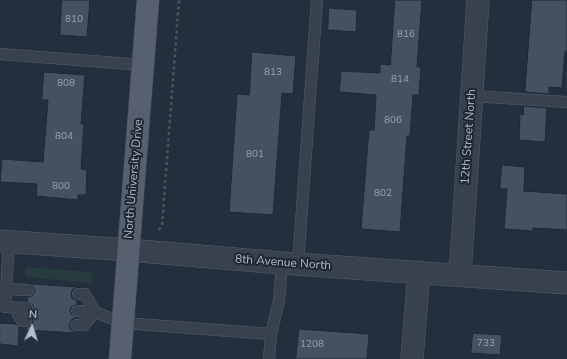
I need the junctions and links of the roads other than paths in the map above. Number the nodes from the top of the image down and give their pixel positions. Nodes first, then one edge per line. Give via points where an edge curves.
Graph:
1 (148, 0) edge
2 (317, 0) edge
3 (478, 0) edge
4 (0, 54) edge
5 (143, 65) junction
6 (472, 96) junction
7 (567, 102) edge
8 (5, 241) edge
9 (128, 250) junction
10 (290, 264) junction
11 (419, 272) junction
12 (460, 275) junction
13 (567, 283) edge
14 (3, 289) edge
15 (28, 290) dead end
16 (78, 294) dead end
17 (7, 307) edge
18 (27, 308) dead end
19 (77, 311) dead end
20 (96, 312) junction
21 (26, 321) dead end
22 (123, 323) junction
23 (76, 325) dead end
24 (271, 334) junction
25 (120, 359) edge
26 (269, 359) edge
27 (412, 359) edge

1 - 5 main road, North University Drive
2 - 10 lane
3 - 6 street, 12th Street North
4 - 5 lane
5 - 9 main road, North University Drive
6 - 7 lane
6 - 12 street, 12th Street North
8 - 9 street, 8th Avenue North
8 - 14 lane
9 - 10 street, 8th Avenue North
9 - 22 main road, North University Drive
10 - 11 street, 8th Avenue North
10 - 24 lane
11 - 12 street, 8th Avenue North
11 - 27 street
12 - 13 street, 8th Avenue North
14 - 15 lane
14 - 17 lane
16 - 20 lane via 85,294
17 - 18 lane
17 - 21 lane via 22,321
19 - 20 lane
20 - 22 lane
20 - 23 lane via 84,325
22 - 24 lane
22 - 25 main road, North University Drive
24 - 26 lane

